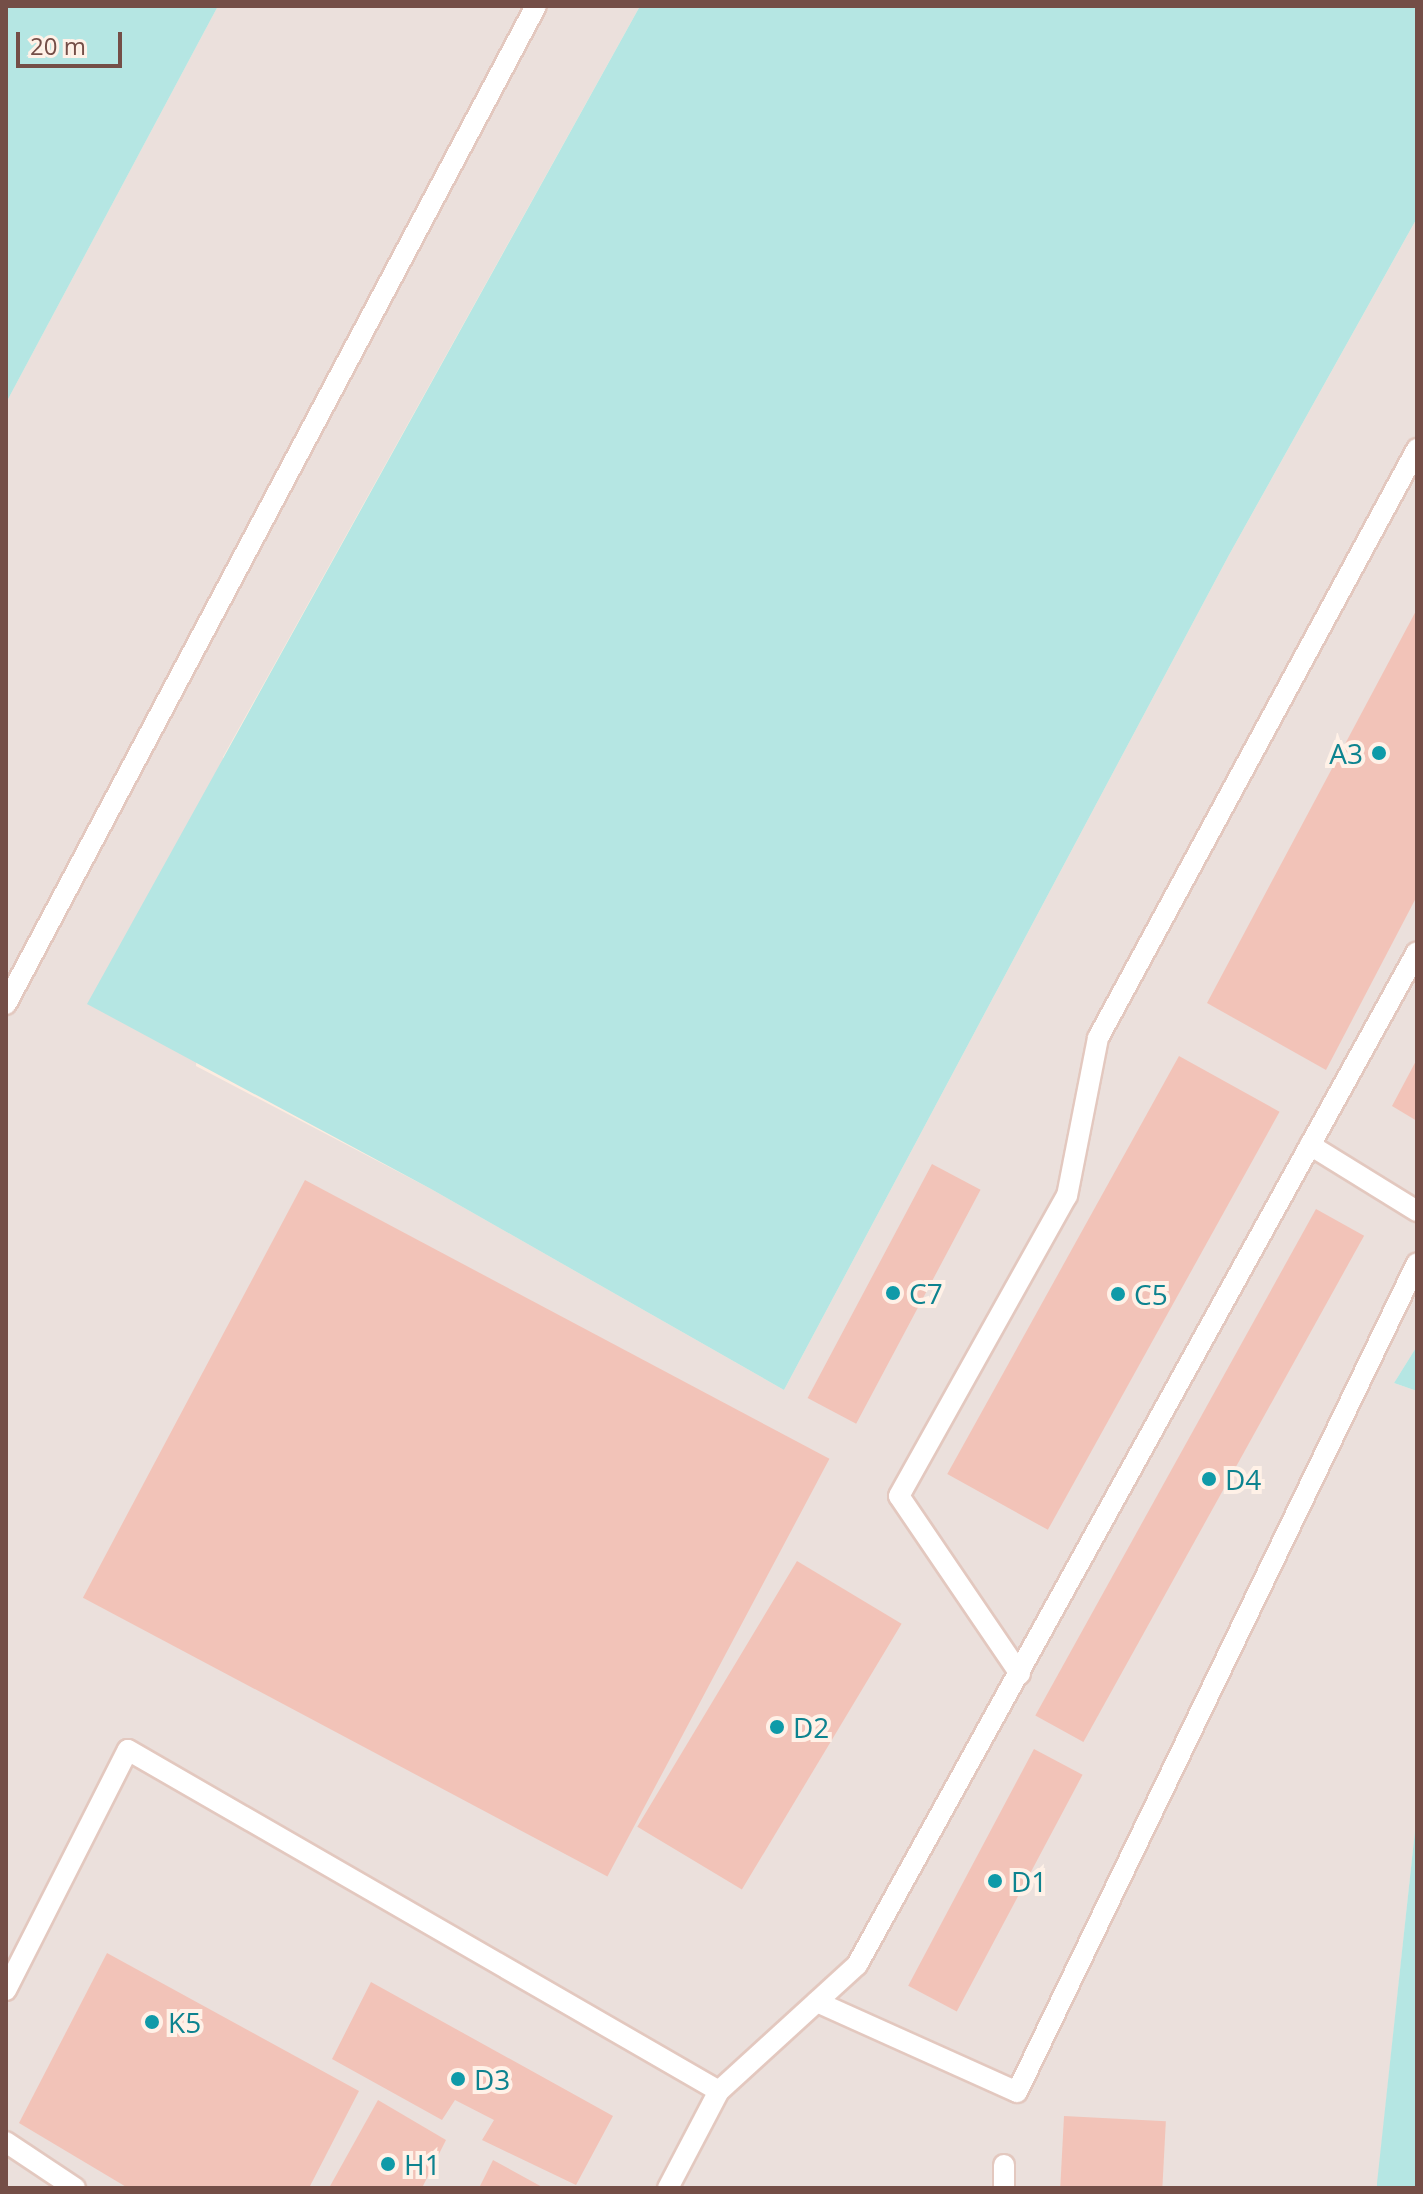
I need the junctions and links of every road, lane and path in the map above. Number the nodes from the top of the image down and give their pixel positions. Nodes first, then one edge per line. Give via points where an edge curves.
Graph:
1 (536, 6) edge
2 (1417, 449) edge
3 (1417, 952) edge
4 (6, 1004) edge
5 (1310, 1145) junction
6 (1417, 1211) edge
7 (1417, 1263) edge
8 (1020, 1674) junction
9 (6, 1990) edge
10 (817, 2002) junction
11 (719, 2091) junction
12 (6, 2142) edge
13 (1004, 2165) dead end
14 (75, 2188) edge
15 (668, 2188) edge
16 (1004, 2188) edge

1 - 4 lane
2 - 8 lane via 1098,1038 1067,1196 899,1496
3 - 5 lane
5 - 6 lane
5 - 8 lane
7 - 10 lane via 1017,2092
8 - 10 lane via 857,1965
9 - 11 lane via 128,1750
10 - 11 lane
11 - 15 lane
12 - 14 lane
13 - 16 lane

